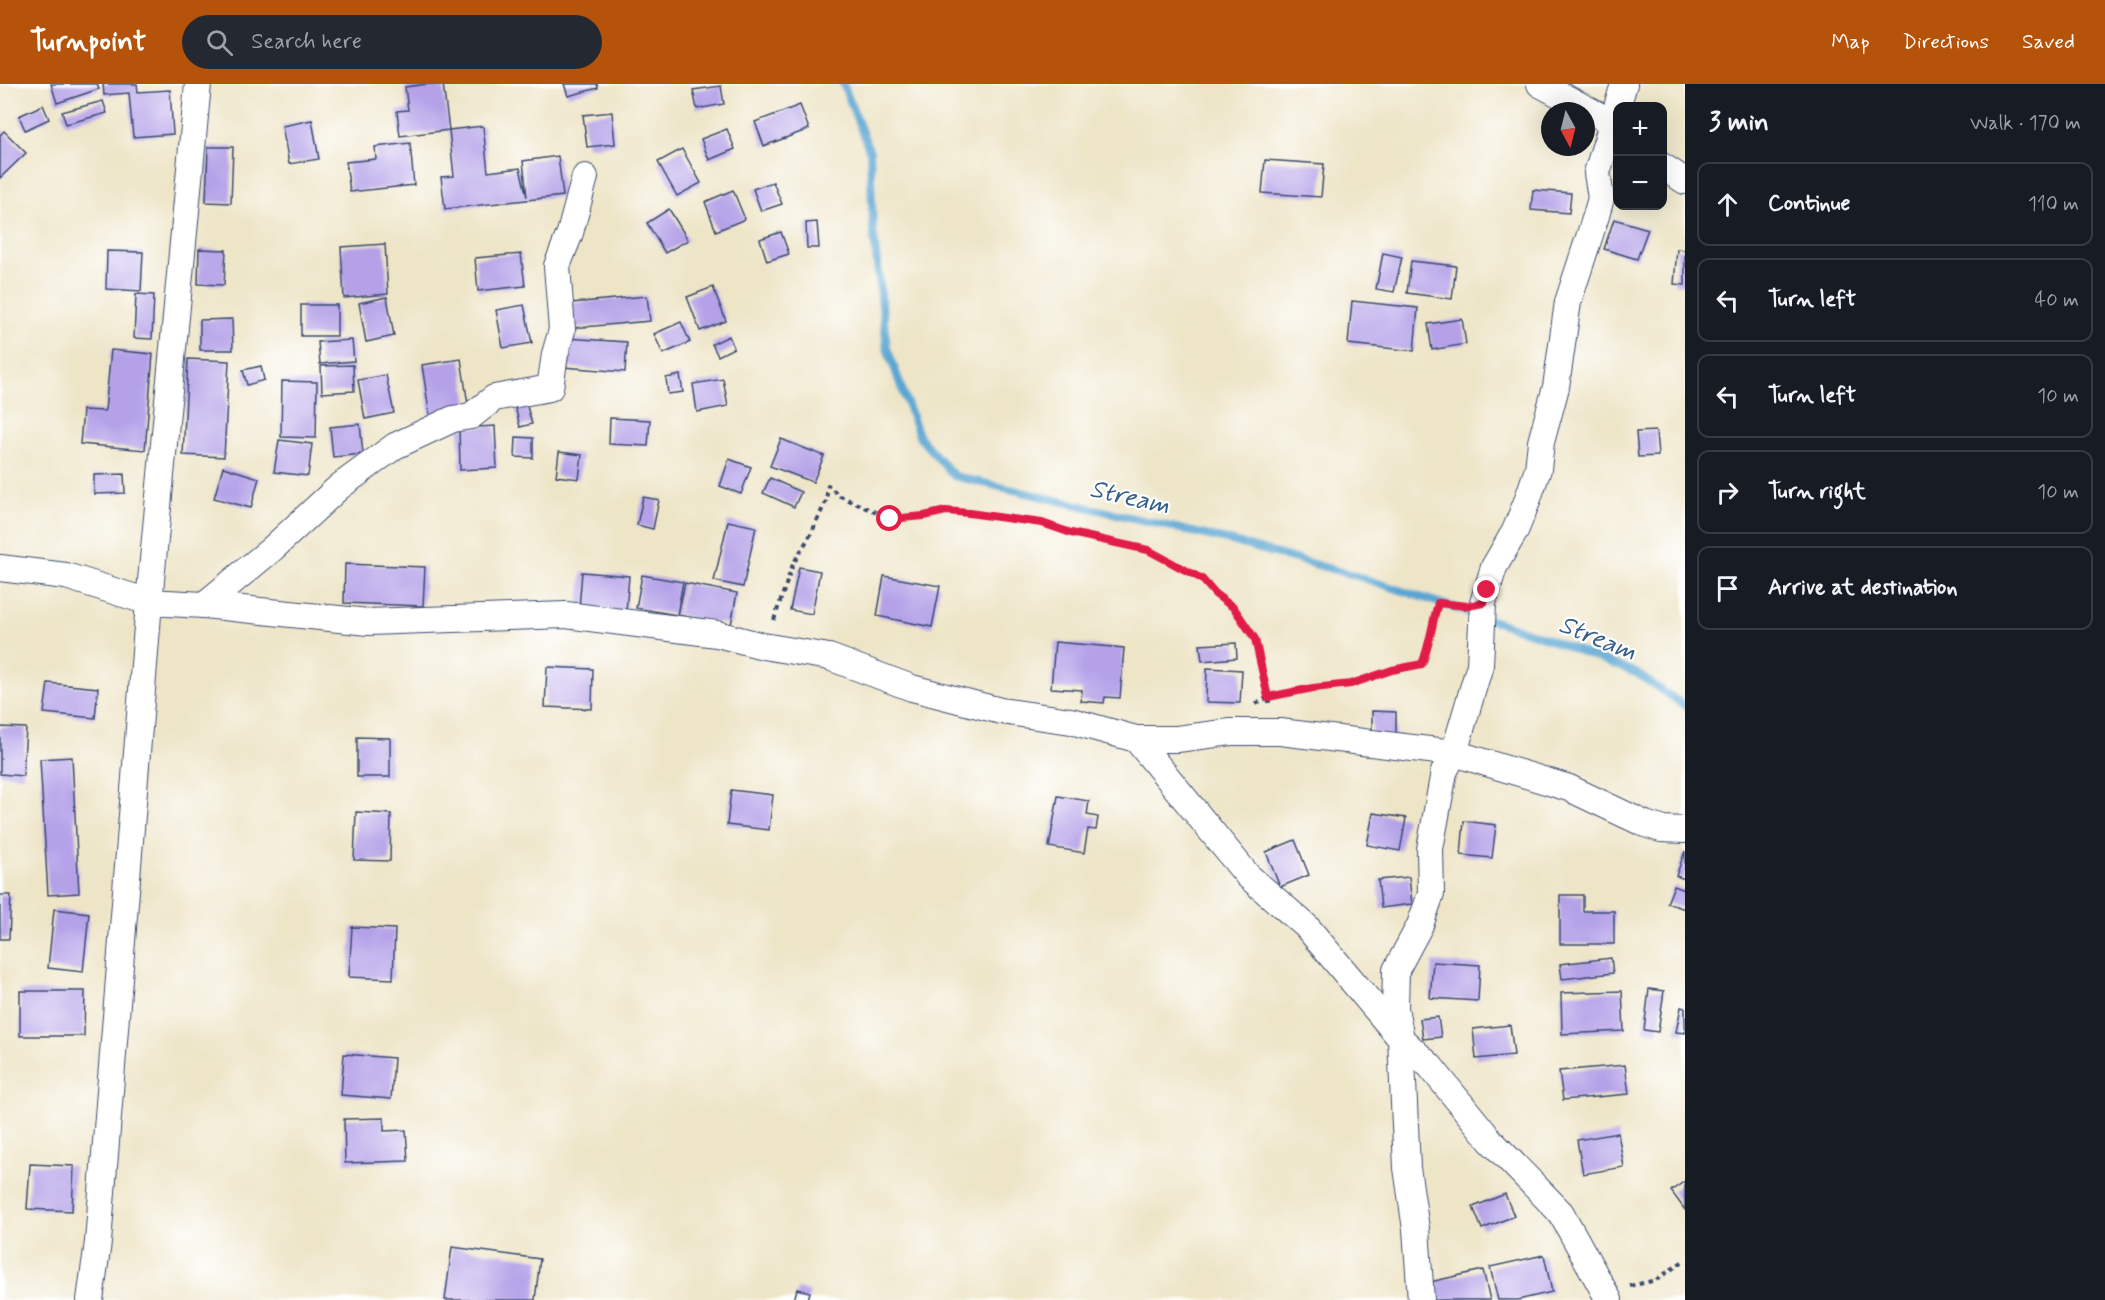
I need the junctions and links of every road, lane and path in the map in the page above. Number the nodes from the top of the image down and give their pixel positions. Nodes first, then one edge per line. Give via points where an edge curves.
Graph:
1 (198, 84) edge
2 (1540, 84) edge
3 (1624, 84) edge
4 (1620, 102) edge
5 (1613, 131) edge
6 (1667, 169) edge
7 (585, 177) dead end
8 (1685, 181) edge
9 (0, 568) edge
10 (149, 602) junction
11 (1483, 603) junction
12 (204, 605) junction
13 (763, 646) junction
14 (1136, 739) junction
15 (1454, 753) junction
16 (1685, 830) edge
17 (1401, 1039) junction
18 (1685, 1260) edge
19 (1606, 1296) edge
20 (90, 1300) edge
21 (1421, 1300) edge

1 - 10 street
2 - 5 street
3 - 4 street
5 - 11 street via 1597,173 1601,198 1568,302 1556,387 1538,469 1515,531 1494,567
6 - 8 street
7 - 12 street via 557,266 562,330 550,388 494,398 471,416 453,419 395,446 339,487
9 - 10 street via 66,576
10 - 12 street
10 - 20 street via 98,1242
11 - 13 path via 1438,603 1422,664 1351,684 1268,697 1255,639 1234,608 1202,579 1148,550 1042,523 969,513 946,511 890,519 840,496 828,485 826,501 793,564
11 - 15 street via 1480,665
12 - 13 street via 368,622 566,615 717,634
13 - 14 street via 829,657 912,688 1001,711 1071,721
14 - 15 street via 1280,732
14 - 17 street via 1248,876 1306,926
15 - 16 street via 1569,788 1645,824
15 - 17 street via 1444,772 1430,849 1431,894 1396,970 1395,1008
17 - 19 street via 1430,1066 1491,1141 1561,1213
17 - 21 street via 1407,1167
18 - 19 path via 1656,1280

